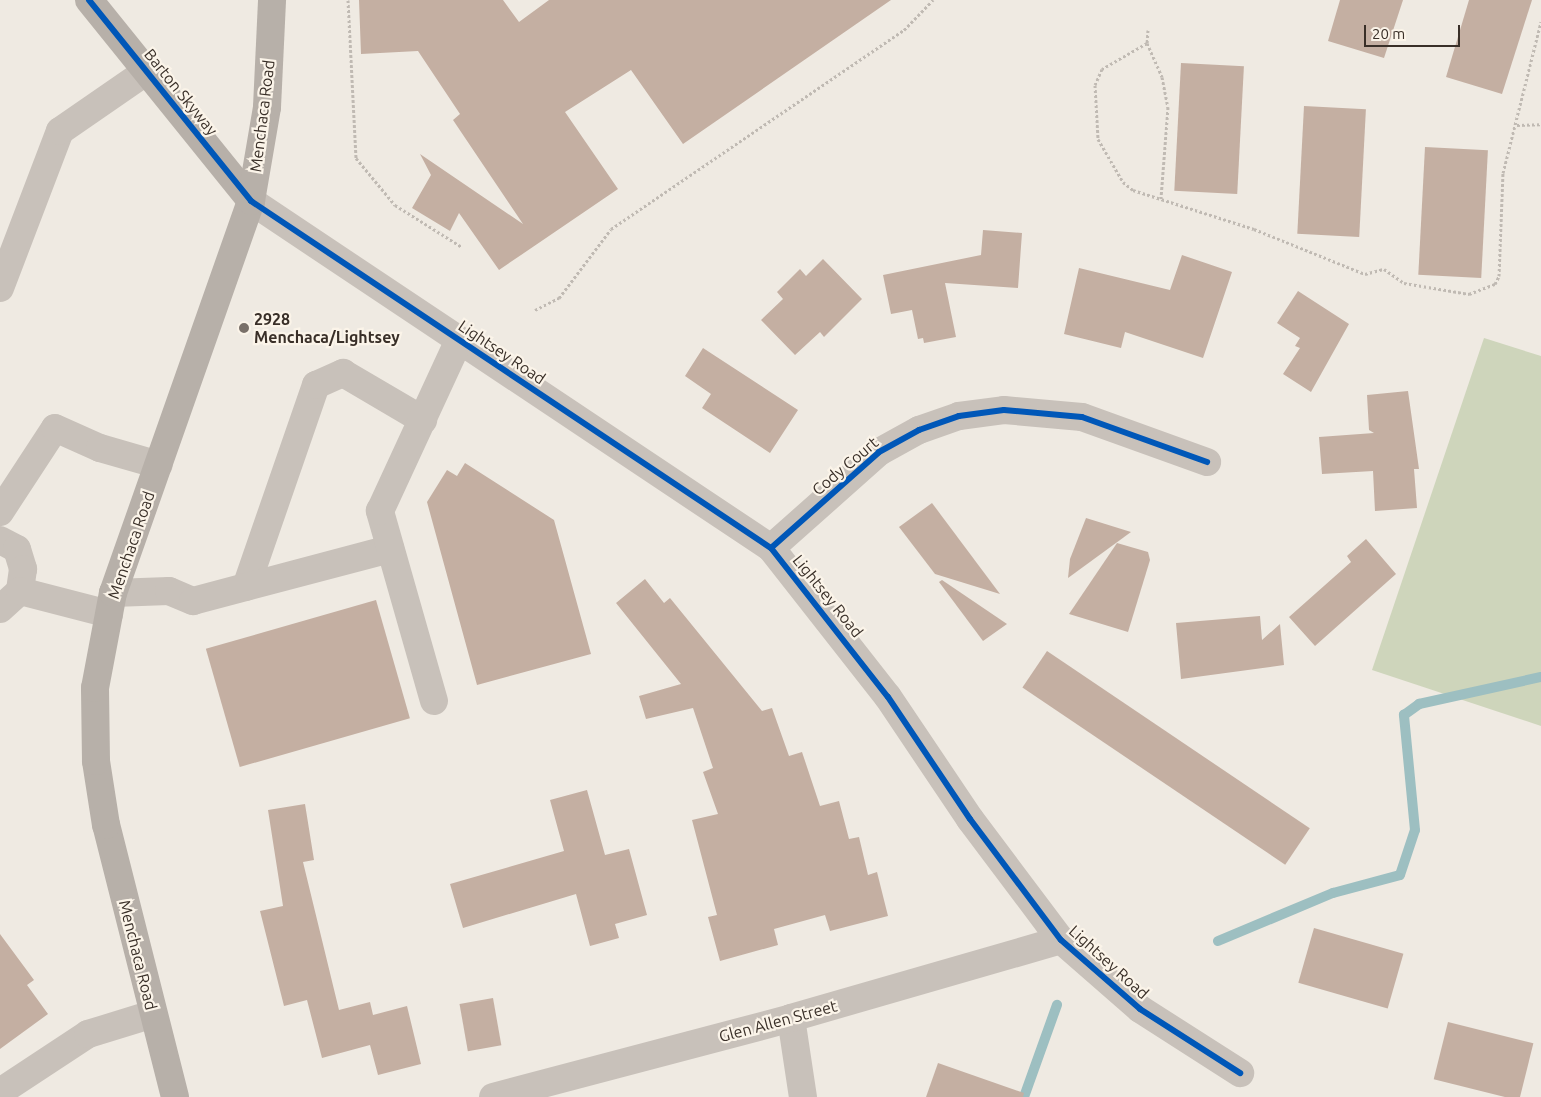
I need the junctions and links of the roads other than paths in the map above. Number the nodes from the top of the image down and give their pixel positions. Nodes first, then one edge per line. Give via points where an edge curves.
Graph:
1 (89, 0) edge
2 (272, 0) edge
3 (147, 72) junction
4 (250, 201) junction
5 (0, 288) edge
6 (459, 340) junction
7 (423, 420) junction
8 (1207, 462) dead end
9 (158, 465) junction
10 (0, 512) edge
11 (0, 540) edge
12 (771, 548) junction
13 (390, 549) junction
14 (246, 587) junction
15 (20, 591) junction
16 (111, 603) junction
17 (0, 609) edge
18 (434, 701) dead end
19 (1062, 940) junction
20 (153, 1014) junction
21 (792, 1018) junction
22 (1240, 1073) dead end
23 (0, 1092) edge
24 (175, 1097) edge
25 (495, 1097) edge
26 (804, 1097) edge

1 - 3 main road, Barton Skyway
2 - 4 main road, Menchaca Road via 267,107
3 - 4 main road, Barton Skyway
3 - 5 street via 60,131
4 - 6 street, Lightsey Road
4 - 9 main road, Menchaca Road
6 - 7 street
6 - 12 street, Lightsey Road
7 - 13 street via 380,511
7 - 14 street via 343,373 316,385
8 - 12 street, Cody Court via 1082,417 1004,410 959,416 919,430 879,452
9 - 10 street via 100,448 55,428
9 - 16 main road, Menchaca Road
11 - 15 street via 17,549 23,569
12 - 19 street, Lightsey Road via 865,666 970,819
13 - 14 street
13 - 18 street
14 - 16 street via 193,601 169,591
15 - 16 street
15 - 17 street
16 - 20 main road, Menchaca Road via 95,688 96,761 106,825
19 - 21 street, Glen Allen Street
19 - 22 street, Lightsey Road via 1140,1009
20 - 23 street via 88,1034
20 - 24 main road, Menchaca Road
21 - 25 street, Glen Allen Street
21 - 26 street

